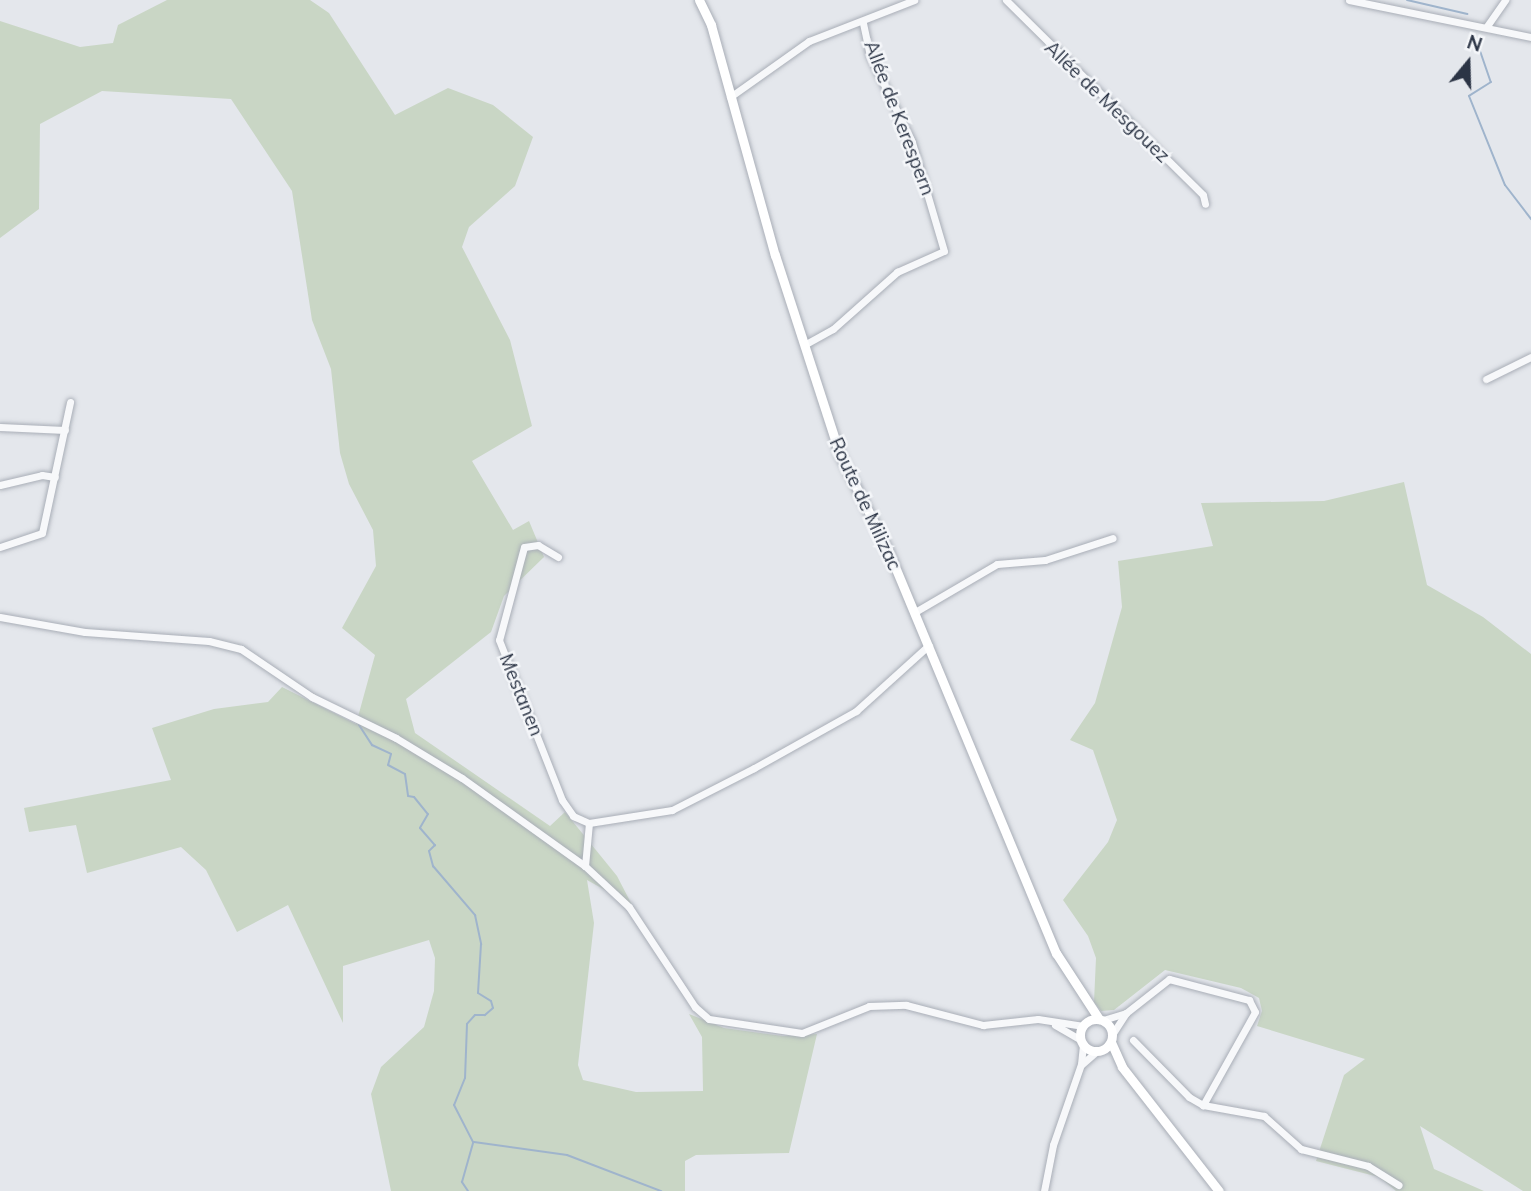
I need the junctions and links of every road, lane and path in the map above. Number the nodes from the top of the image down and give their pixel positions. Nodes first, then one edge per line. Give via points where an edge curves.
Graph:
1 (699, 0) edge
2 (914, 0) edge
3 (1006, 0) edge
4 (1349, 0) edge
5 (1505, 0) edge
6 (863, 23) junction
7 (1487, 26) junction
8 (1531, 37) edge
9 (730, 97) junction
10 (1205, 204) dead end
11 (804, 345) junction
12 (1531, 357) edge
13 (1486, 379) dead end
14 (70, 402) dead end
15 (0, 427) edge
16 (65, 430) junction
17 (55, 477) junction
18 (0, 485) edge
19 (1113, 538) dead end
20 (0, 547) edge
21 (558, 557) dead end
22 (915, 612) junction
23 (0, 617) edge
24 (929, 645) junction
25 (589, 824) junction
26 (585, 866) junction
27 (1077, 990) junction
28 (1126, 1013) junction
29 (1101, 1020) junction
30 (1048, 1021) junction
31 (1083, 1025) junction
32 (1112, 1038) junction
33 (1133, 1040) dead end
34 (1082, 1042) junction
35 (1099, 1051) junction
36 (1081, 1064) junction
37 (1122, 1067) junction
38 (1203, 1105) junction
39 (1399, 1185) dead end
40 (1044, 1191) edge
41 (1219, 1191) edge

1 - 9 main road, Route de Milizac via 711,25
2 - 6 street
3 - 10 street, Allée de Mesgouez via 1203,195
4 - 7 street
5 - 7 street
6 - 9 street via 837,27 809,41
6 - 11 street, Allée de Kerespern via 870,56 912,142 944,250 897,272 833,329
7 - 8 street
9 - 11 main road, Route de Milizac
11 - 22 main road, Route de Milizac via 840,455
12 - 13 street
14 - 16 street
15 - 16 street
16 - 17 street
17 - 18 street via 42,475
17 - 20 street via 42,533
19 - 22 street via 1045,560 997,564
21 - 25 street, Mestanen via 538,545 524,547 499,640 562,800 573,817
22 - 24 main road, Route de Milizac
23 - 26 street via 85,632 241,649 312,697 397,738 462,778
24 - 25 street via 856,711 754,768 672,810
24 - 27 main road, Route de Milizac via 1038,911
25 - 26 street
26 - 30 street via 629,907 695,1007 716,1021 802,1033 869,1006 906,1005 983,1025
27 - 29 main road, Route de Milizac
27 - 31 main road, Route de Milizac
28 - 29 street
28 - 32 street
28 - 38 street via 1169,979 1253,1003 1255,1012
29 - 31 main road
29 - 32 main road
30 - 31 street
30 - 34 street
31 - 34 main road
32 - 35 main road
32 - 37 main road
33 - 38 street via 1189,1097
34 - 35 main road
34 - 36 street
35 - 36 street
35 - 37 main road
36 - 40 street via 1053,1145
37 - 41 main road
38 - 39 street via 1264,1115 1301,1149 1368,1166

